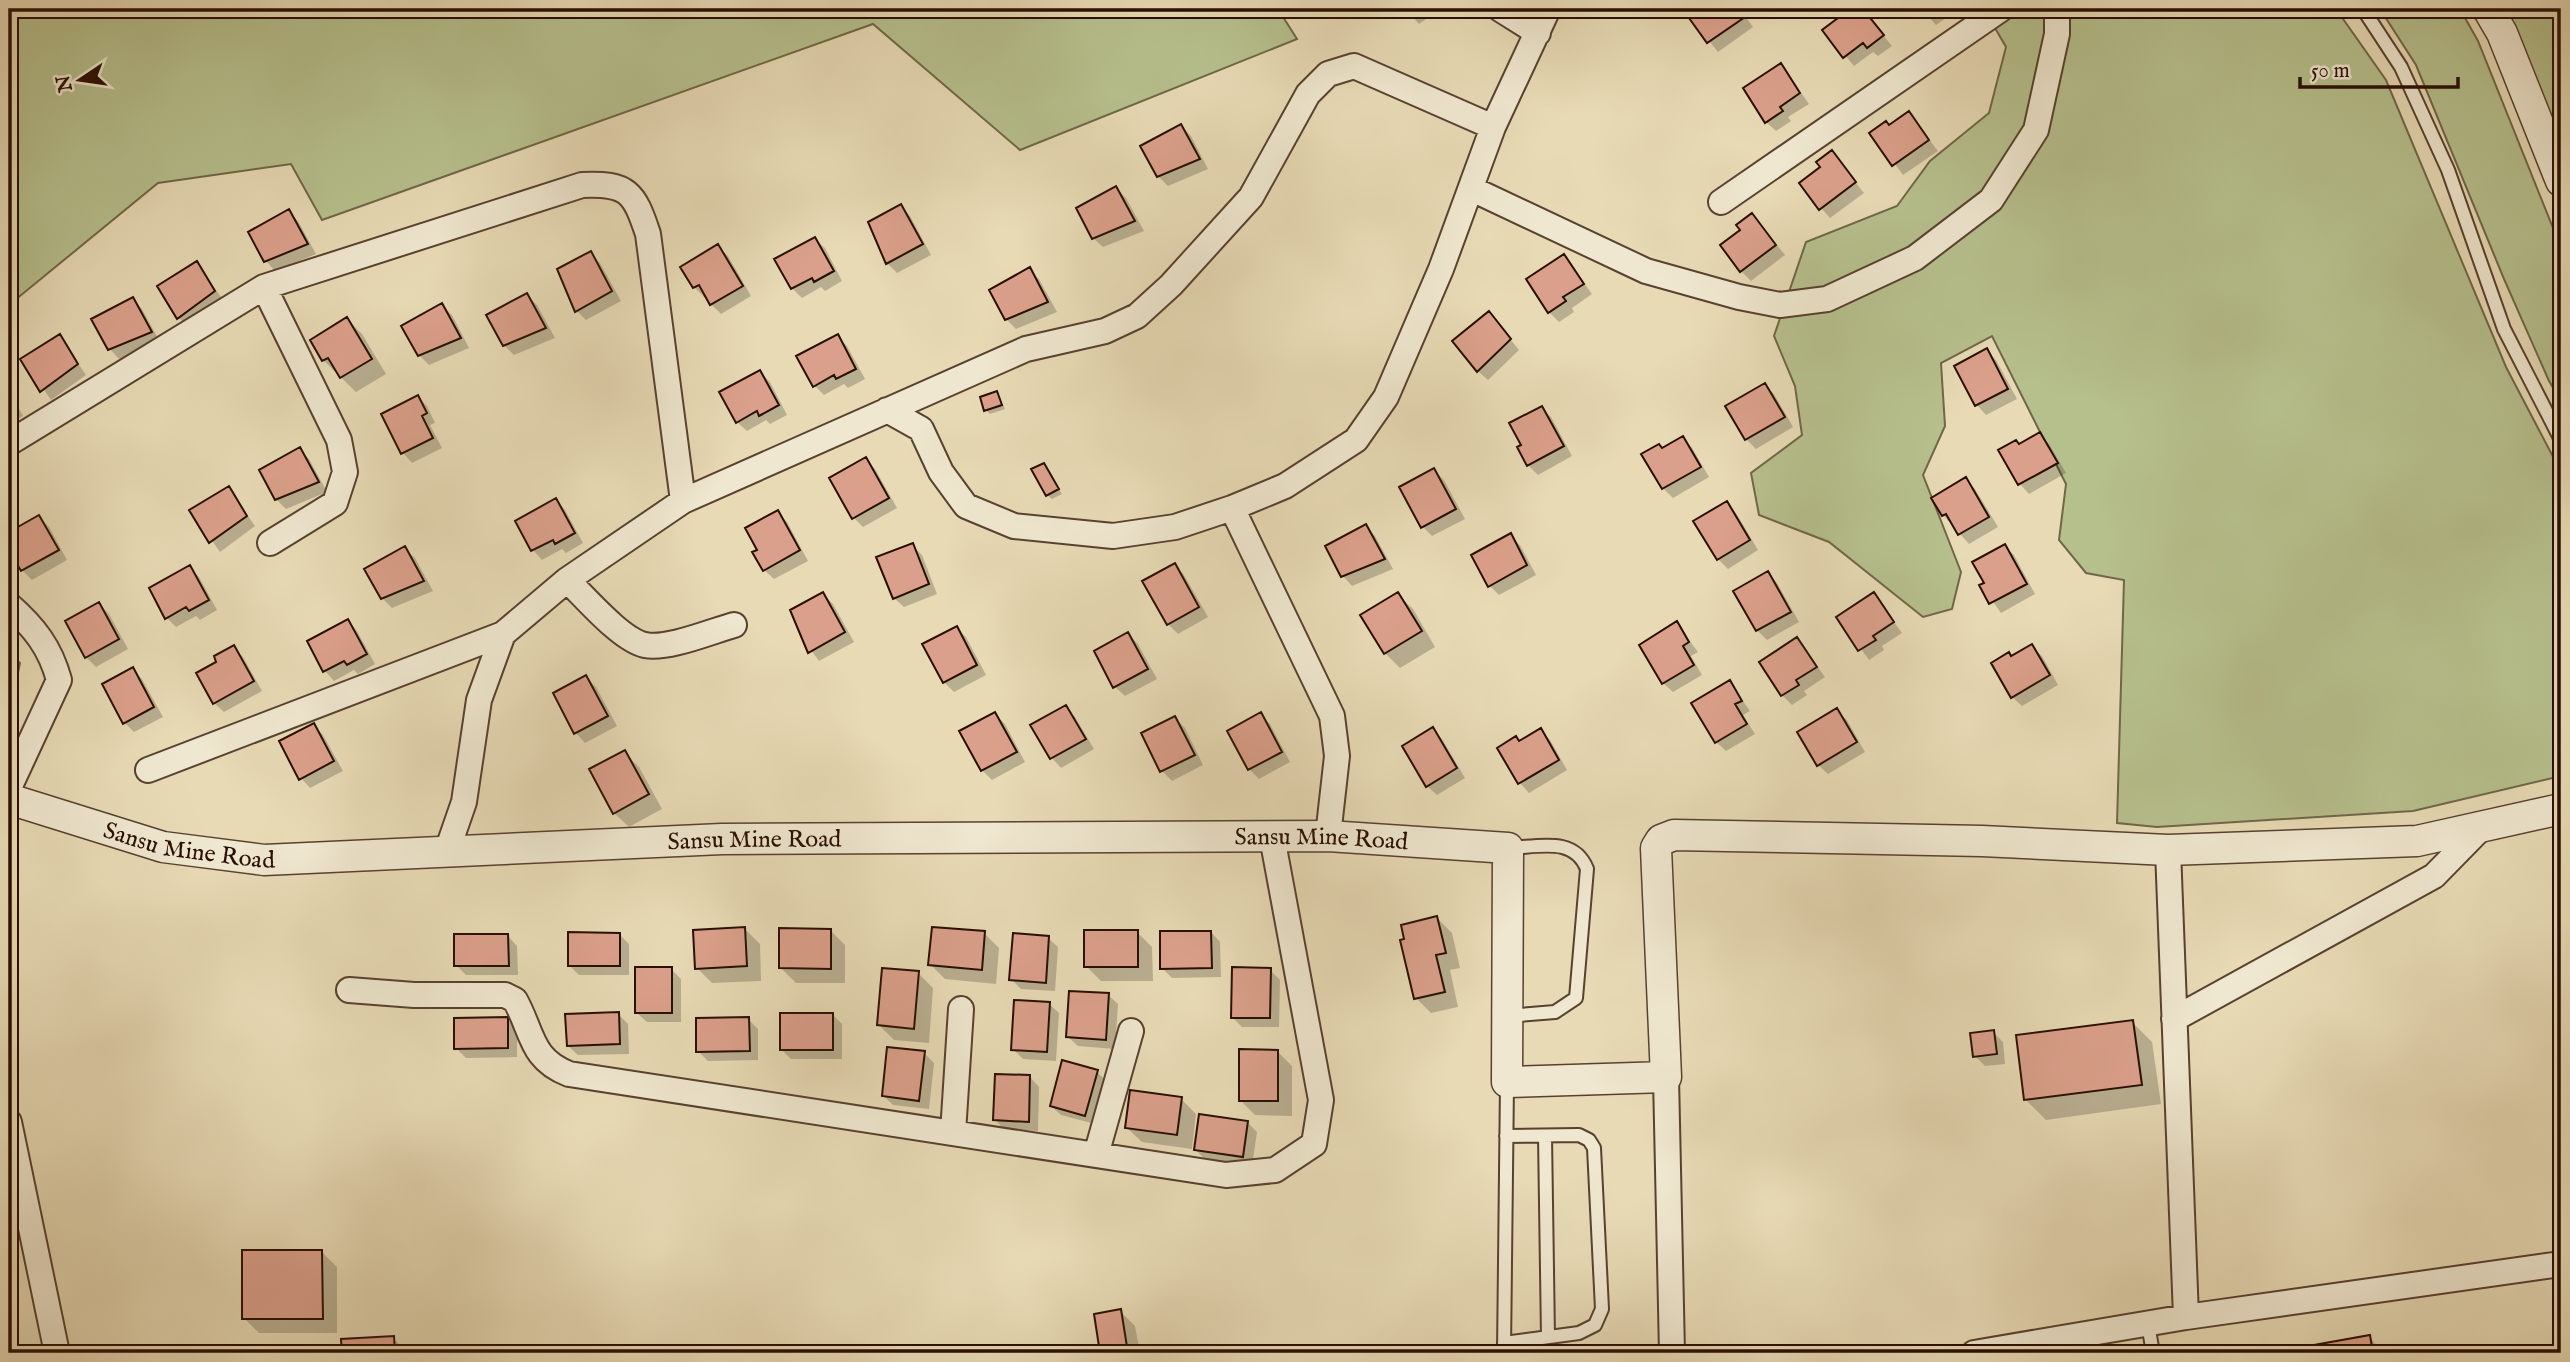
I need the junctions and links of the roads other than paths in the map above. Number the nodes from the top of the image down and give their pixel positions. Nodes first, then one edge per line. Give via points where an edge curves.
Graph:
1 (1500, 9) edge
2 (1548, 9) edge
3 (2001, 9) edge
4 (2057, 9) edge
5 (2363, 9) edge
6 (2488, 9) edge
7 (1538, 33) junction
8 (1493, 127) junction
9 (2561, 181) edge
10 (1472, 189) junction
11 (1721, 202) dead end
12 (264, 287) junction
13 (887, 410) junction
14 (2561, 440) edge
15 (9, 443) edge
16 (683, 501) junction
17 (1232, 509) junction
18 (270, 543) dead end
19 (566, 580) junction
20 (9, 605) edge
21 (734, 625) dead end
22 (503, 634) junction
23 (148, 770) dead end
24 (9, 788) edge
25 (9, 799) edge
26 (2561, 809) edge
27 (2481, 828) junction
28 (1328, 836) junction
29 (1272, 837) junction
30 (1508, 848) junction
31 (2168, 849) junction
32 (447, 851) junction
33 (349, 990) dead end
34 (961, 1009) dead end
35 (1506, 1016) junction
36 (2175, 1019) junction
37 (1131, 1031) dead end
38 (1666, 1077) junction
39 (1507, 1082) junction
40 (9, 1122) edge
41 (953, 1133) junction
42 (1506, 1136) junction
43 (1545, 1136) junction
44 (1096, 1156) junction
45 (2561, 1264) edge
46 (2186, 1317) junction
47 (2148, 1324) junction
48 (1549, 1337) junction
49 (1504, 1348) edge
50 (57, 1353) edge
51 (1672, 1353) edge
52 (1974, 1353) edge
53 (2153, 1353) edge

1 - 7 street
2 - 7 street
3 - 11 street
4 - 10 street via 2057,34 2036,131 1991,201 1914,258 1827,299 1780,304 1646,271
5 - 14 lane via 2401,67 2448,170 2504,329
6 - 9 street via 2502,33
7 - 8 street
8 - 10 street
8 - 13 street via 1354,66 1328,74 1308,94 1251,197 1137,316 1105,331 1026,349
10 - 17 street via 1386,397 1356,440 1285,486
12 - 15 street
12 - 16 street via 582,185 612,183 637,202 648,234
12 - 18 street via 339,440 345,472 335,503
13 - 16 street
13 - 17 street via 921,429 941,472 966,506 1014,526 1113,536 1175,527
16 - 19 street
17 - 28 street via 1332,716 1337,756
19 - 21 street via 621,631 645,645 668,644
19 - 22 street
20 - 24 street via 34,628 52,656 59,680
22 - 23 street
22 - 32 street via 479,700 464,802
25 - 32 street, Sansu Mine Road via 163,847 264,860
26 - 27 street
27 - 31 street via 2417,841
27 - 36 street via 2434,876
28 - 29 street, Sansu Mine Road
28 - 30 street, Sansu Mine Road
29 - 32 street, Sansu Mine Road via 722,839
29 - 44 street via 1321,1100 1314,1144 1275,1170 1226,1175
30 - 35 street
30 - 35 lane via 1568,846 1582,855 1587,869 1576,998 1555,1012
31 - 36 street
31 - 38 street via 1688,835 1661,840 1656,848
33 - 41 street via 505,995 515,1000 540,1054 553,1068 569,1074
34 - 41 street
35 - 39 street
36 - 46 street
37 - 44 street
38 - 39 street
38 - 51 street
39 - 42 lane
40 - 50 street
41 - 44 street
42 - 43 lane
42 - 49 lane
43 - 48 lane
43 - 48 lane via 1579,1135 1594,1148 1602,1309 1595,1325 1579,1333
45 - 46 street
46 - 47 street
47 - 52 street
47 - 53 lane
48 - 49 lane

